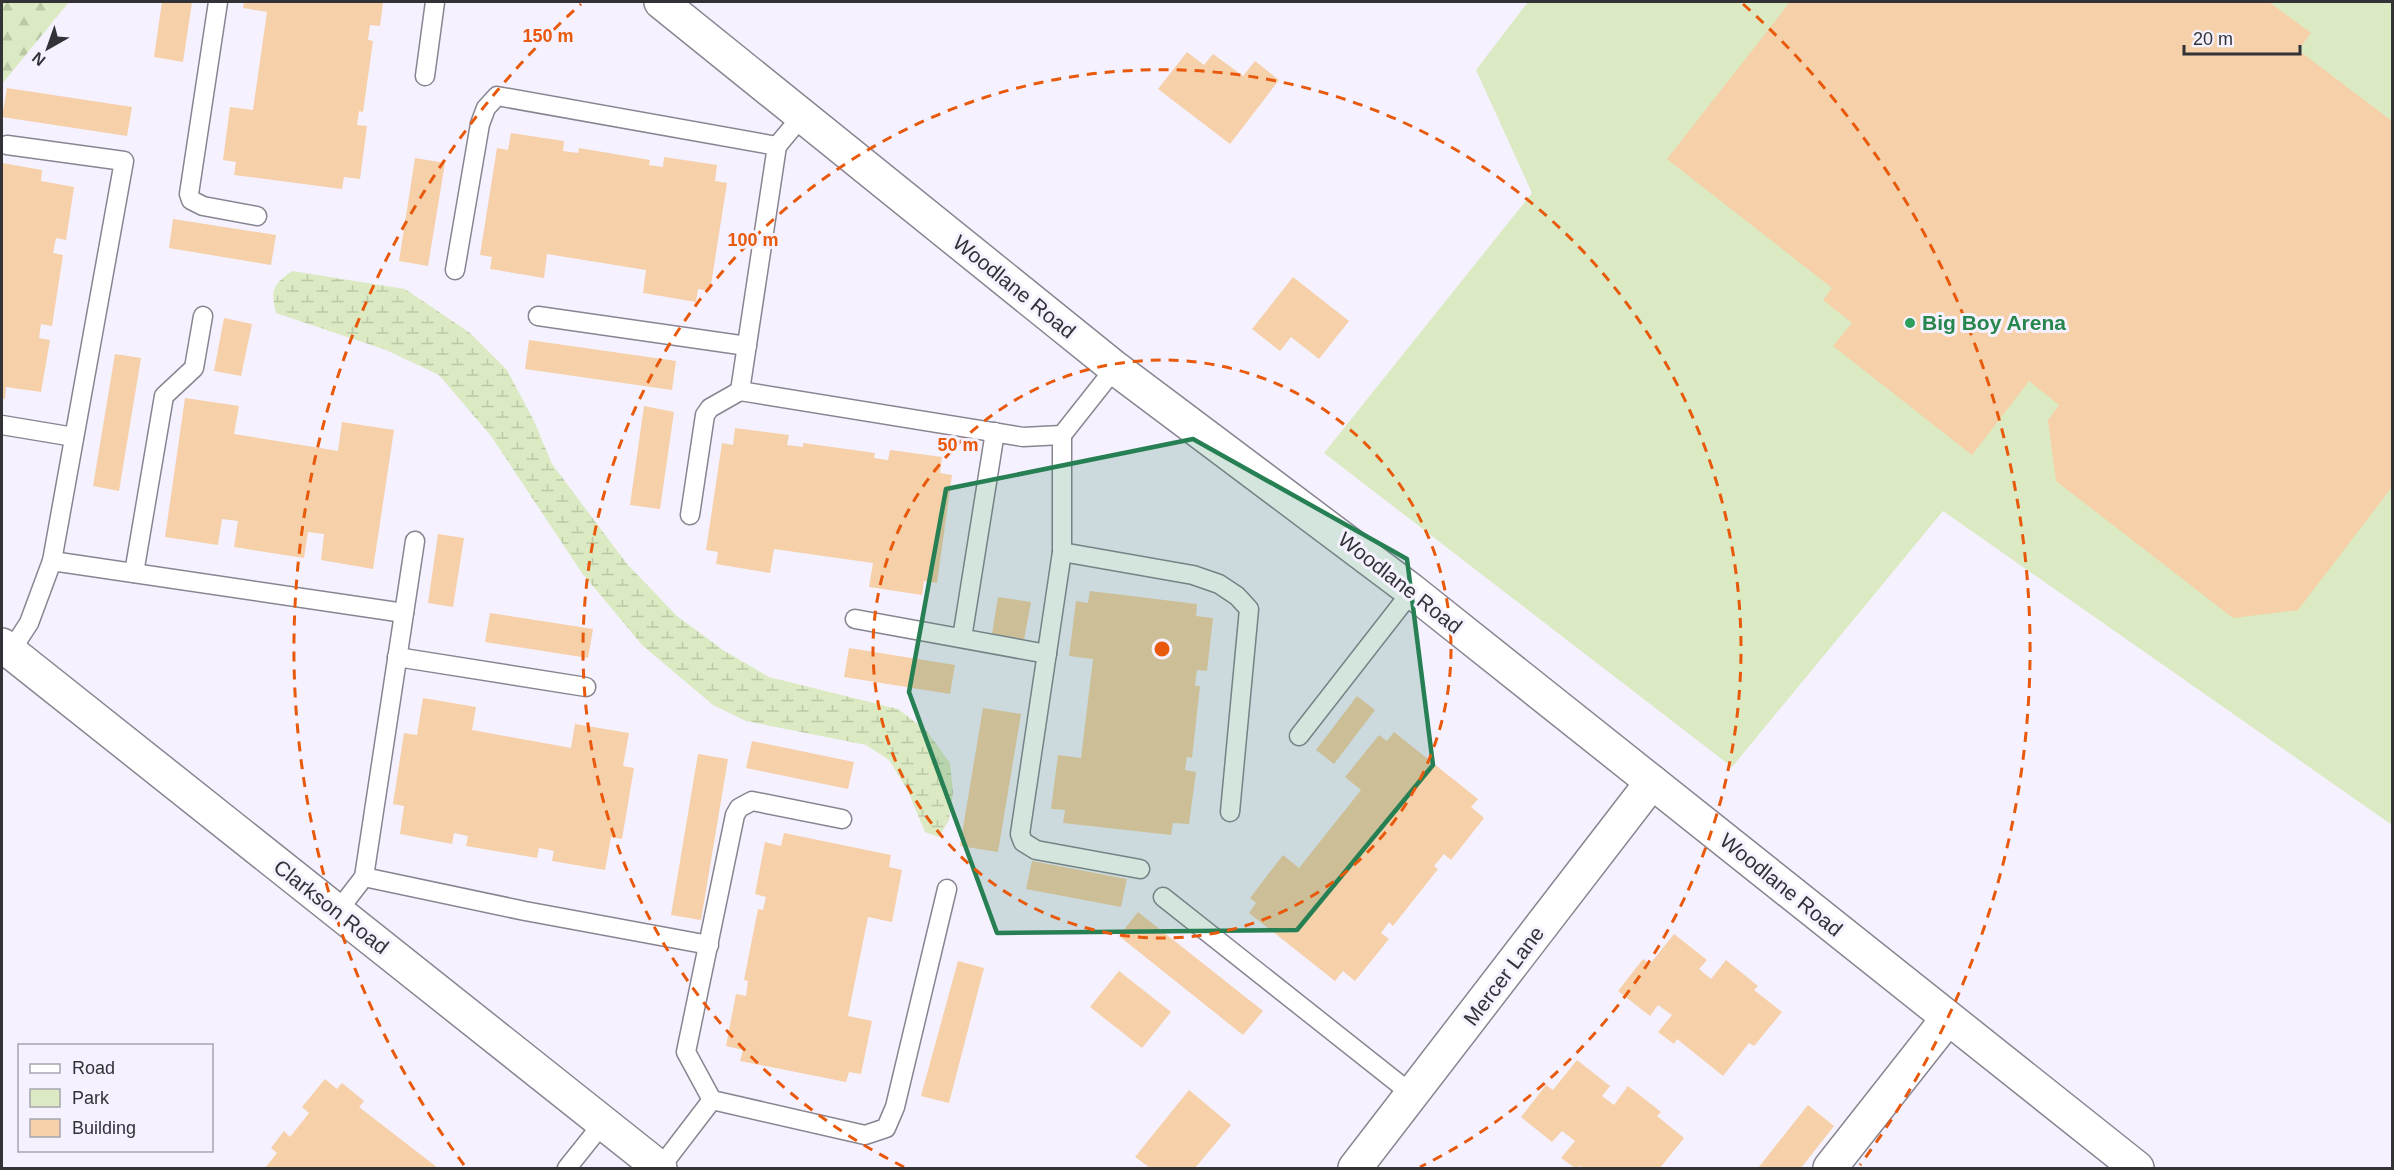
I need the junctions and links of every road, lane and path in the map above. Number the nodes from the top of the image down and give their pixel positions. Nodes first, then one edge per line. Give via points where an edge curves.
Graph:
1 (218, 2) edge
2 (435, 2) edge
3 (660, 2) edge
4 (425, 76) dead end
5 (802, 116) junction
6 (7, 145) dead end
7 (777, 146) junction
8 (257, 216) dead end
9 (455, 270) dead end
10 (203, 316) dead end
11 (538, 316) dead end
12 (747, 346) junction
13 (1115, 368) junction
14 (740, 391) junction
15 (2, 425) edge
16 (995, 432) junction
17 (1062, 435) junction
18 (74, 437) junction
19 (690, 515) dead end
20 (415, 540) dead end
21 (1062, 552) junction
22 (52, 561) junction
23 (134, 573) junction
24 (1412, 591) junction
25 (404, 613) junction
26 (855, 620) dead end
27 (962, 638) junction
28 (6, 648) edge
29 (1047, 654) junction
30 (397, 657) junction
31 (586, 687) dead end
32 (1299, 736) dead end
33 (1652, 782) junction
34 (1230, 812) dead end
35 (842, 819) dead end
36 (1140, 869) dead end
37 (363, 877) junction
38 (947, 889) dead end
39 (1163, 897) dead end
40 (337, 912) junction
41 (709, 945) junction
42 (1948, 1018) junction
43 (1413, 1095) junction
44 (712, 1100) junction
45 (603, 1123) junction
46 (567, 1168) edge
47 (660, 1168) edge
48 (1355, 1168) edge
49 (1830, 1168) edge
50 (2137, 1168) edge

1 - 8 lane via 189,194 191,200 202,206
2 - 4 lane
3 - 5 street, Woodlane Road
5 - 7 lane
5 - 13 street, Woodlane Road
6 - 18 lane via 124,161
7 - 9 lane via 496,96 480,124
7 - 12 lane
10 - 23 lane via 194,368 164,396
11 - 12 lane
12 - 14 lane
13 - 17 lane
13 - 24 street, Woodlane Road
14 - 16 lane
14 - 19 lane via 705,415
15 - 18 lane
16 - 17 lane via 1023,437
16 - 27 lane
17 - 21 lane
18 - 22 lane
20 - 25 lane
21 - 29 lane
21 - 34 lane via 1193,575 1219,584 1249,609
22 - 23 lane
22 - 28 lane via 30,622
23 - 25 lane
24 - 32 lane
24 - 33 street, Woodlane Road
25 - 30 lane
26 - 27 lane
27 - 29 lane
28 - 40 street, Clarkson Road
29 - 36 lane via 1020,827 1023,842 1036,850
30 - 31 lane
30 - 37 lane
33 - 42 street, Woodlane Road
33 - 43 street, Mercer Lane
35 - 41 lane via 752,801 739,808
37 - 40 lane
37 - 41 lane
38 - 44 lane via 895,1107 886,1128 865,1135
39 - 43 lane
40 - 45 street, Clarkson Road
41 - 44 lane via 686,1052
42 - 49 street
42 - 50 street, Woodlane Road
43 - 48 street, Mercer Lane
44 - 47 lane
45 - 46 lane
45 - 47 street, Clarkson Road

